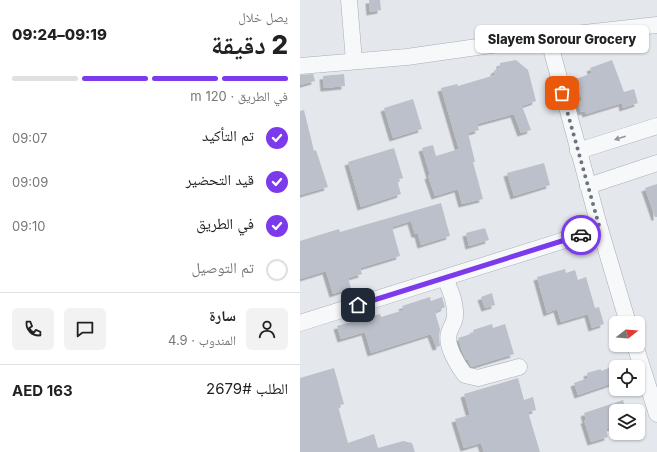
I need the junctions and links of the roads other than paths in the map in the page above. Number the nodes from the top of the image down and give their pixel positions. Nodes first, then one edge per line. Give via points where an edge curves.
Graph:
1 (349, 0) edge
2 (657, 25) edge
3 (548, 37) junction
4 (354, 61) junction
5 (300, 66) edge
6 (657, 126) edge
7 (578, 151) junction
8 (657, 163) edge
9 (588, 186) junction
10 (600, 229) junction
11 (445, 278) junction
12 (626, 316) edge
13 (300, 323) edge
14 (637, 352) edge
15 (519, 367) dead end
16 (657, 414) edge

1 - 4 street
2 - 3 street
3 - 4 street via 408,57
3 - 7 street
4 - 5 street
6 -> 7 street
7 - 9 street
8 - 9 street
9 - 10 street
10 - 11 street
10 - 12 street
11 - 13 street
11 - 15 street via 455,304 455,318 448,333 449,342 457,365 465,375 478,378
14 - 16 street

